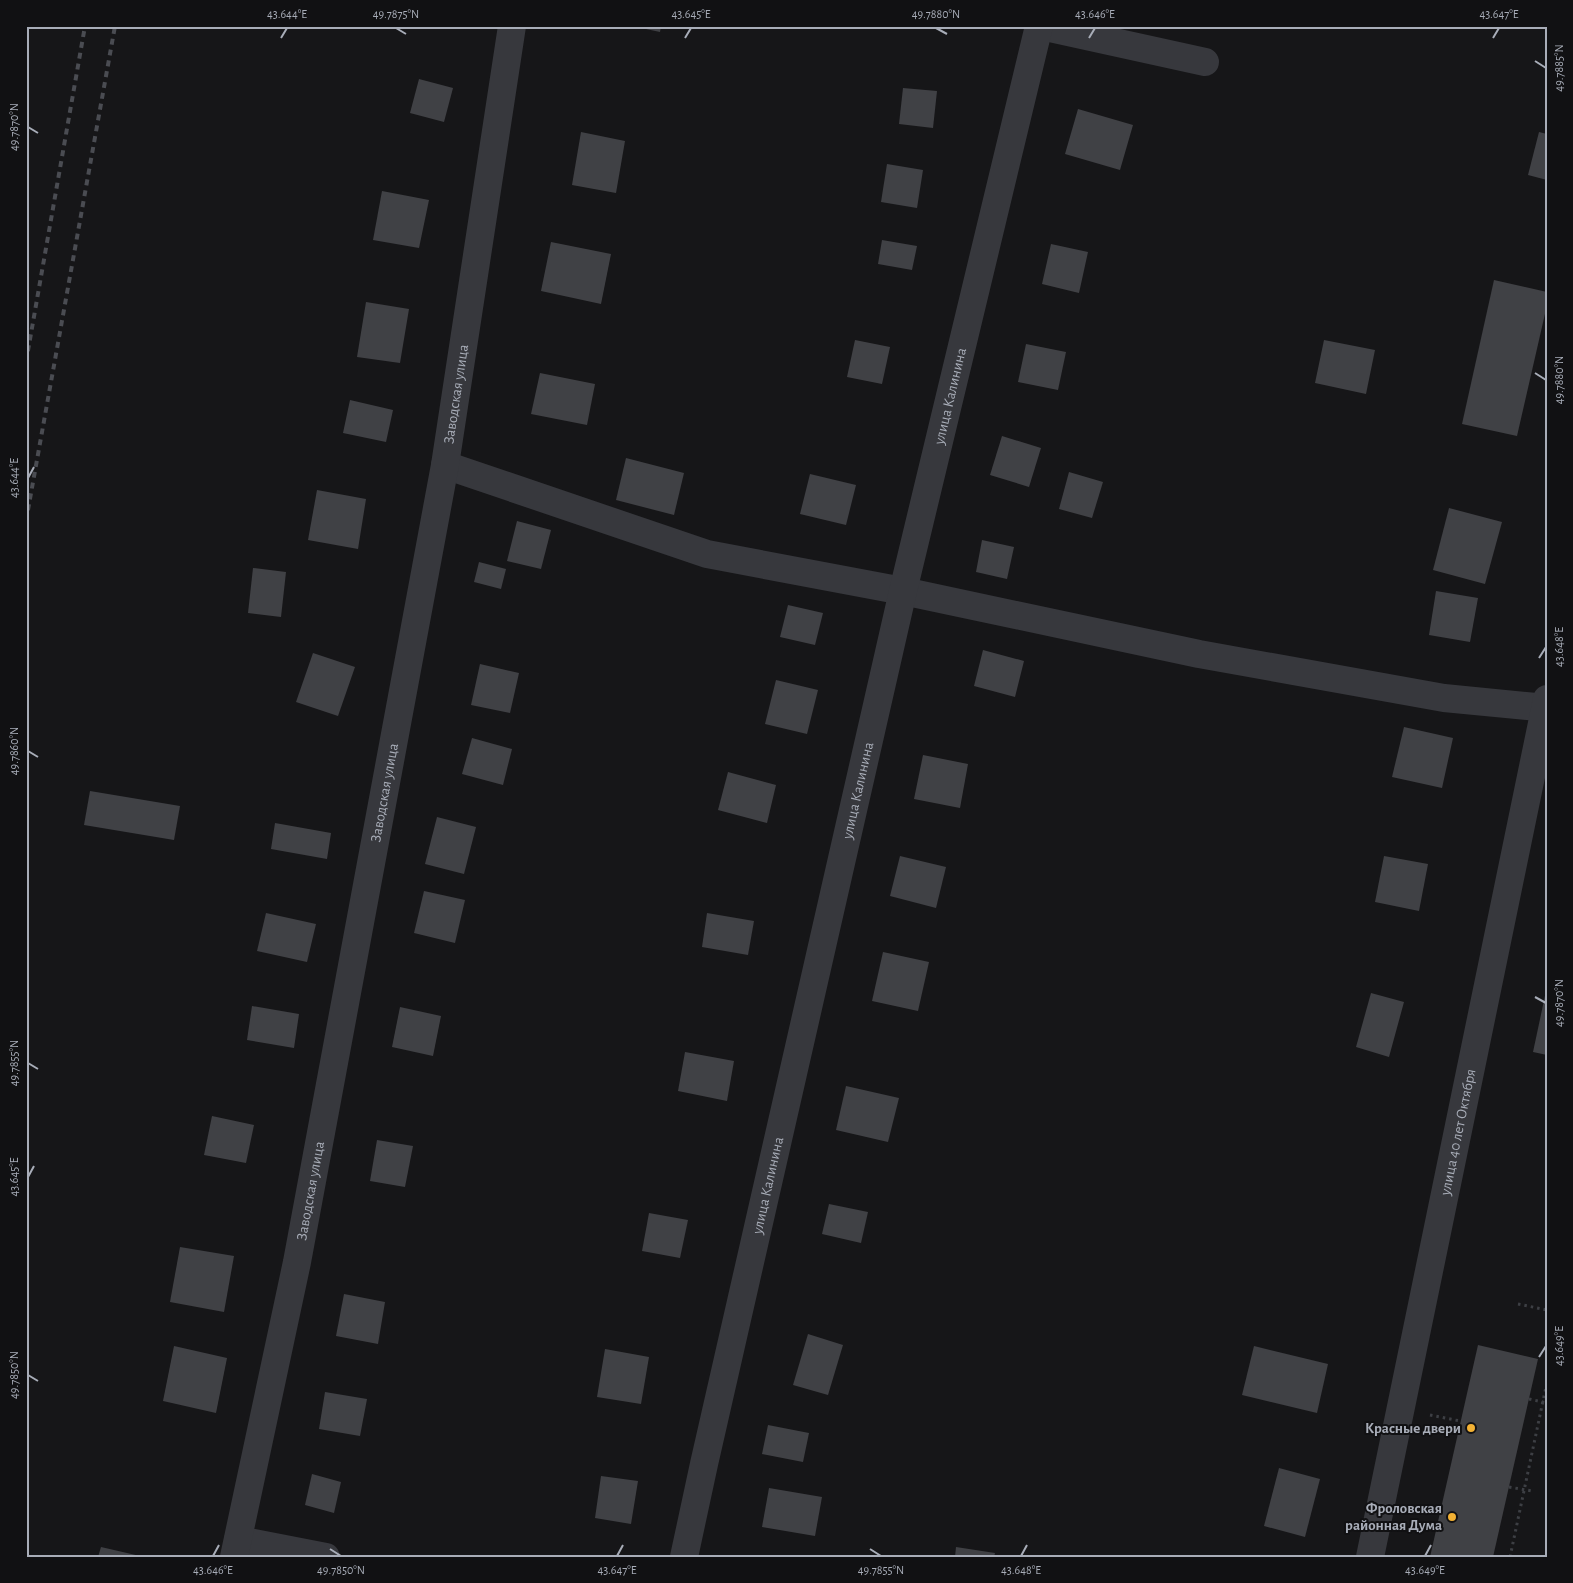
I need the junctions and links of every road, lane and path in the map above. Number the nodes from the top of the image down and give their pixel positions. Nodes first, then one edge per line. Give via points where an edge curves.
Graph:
1 (512, 26) edge
2 (1040, 26) edge
3 (1205, 62) dead end
4 (445, 465) junction
5 (903, 591) junction
6 (1546, 705) edge
7 (1518, 1304) dead end
8 (1547, 1310) edge
9 (1547, 1382) edge
10 (1529, 1399) dead end
11 (1545, 1402) edge
12 (1509, 1487) dead end
13 (1524, 1490) junction
14 (1532, 1492) dead end
15 (1428, 1509) dead end
16 (1440, 1512) dead end
17 (236, 1548) edge
18 (326, 1557) edge
19 (684, 1557) edge
20 (1370, 1557) edge
21 (1510, 1557) edge

1 - 4 street, Заводская улица
2 - 3 street, улица Калинина
2 - 5 street, улица Калинина
4 - 5 street via 707,554
4 - 17 street, Заводская улица via 297,1262
5 - 6 street via 1219,657 1444,698
5 - 19 street, улица Калинина
6 - 20 street, улица 40 лет Октября
7 - 8 path
9 - 11 path
10 - 11 path
11 - 13 path
12 - 13 path
13 - 14 path
13 - 21 path
15 - 16 path
17 - 18 street

